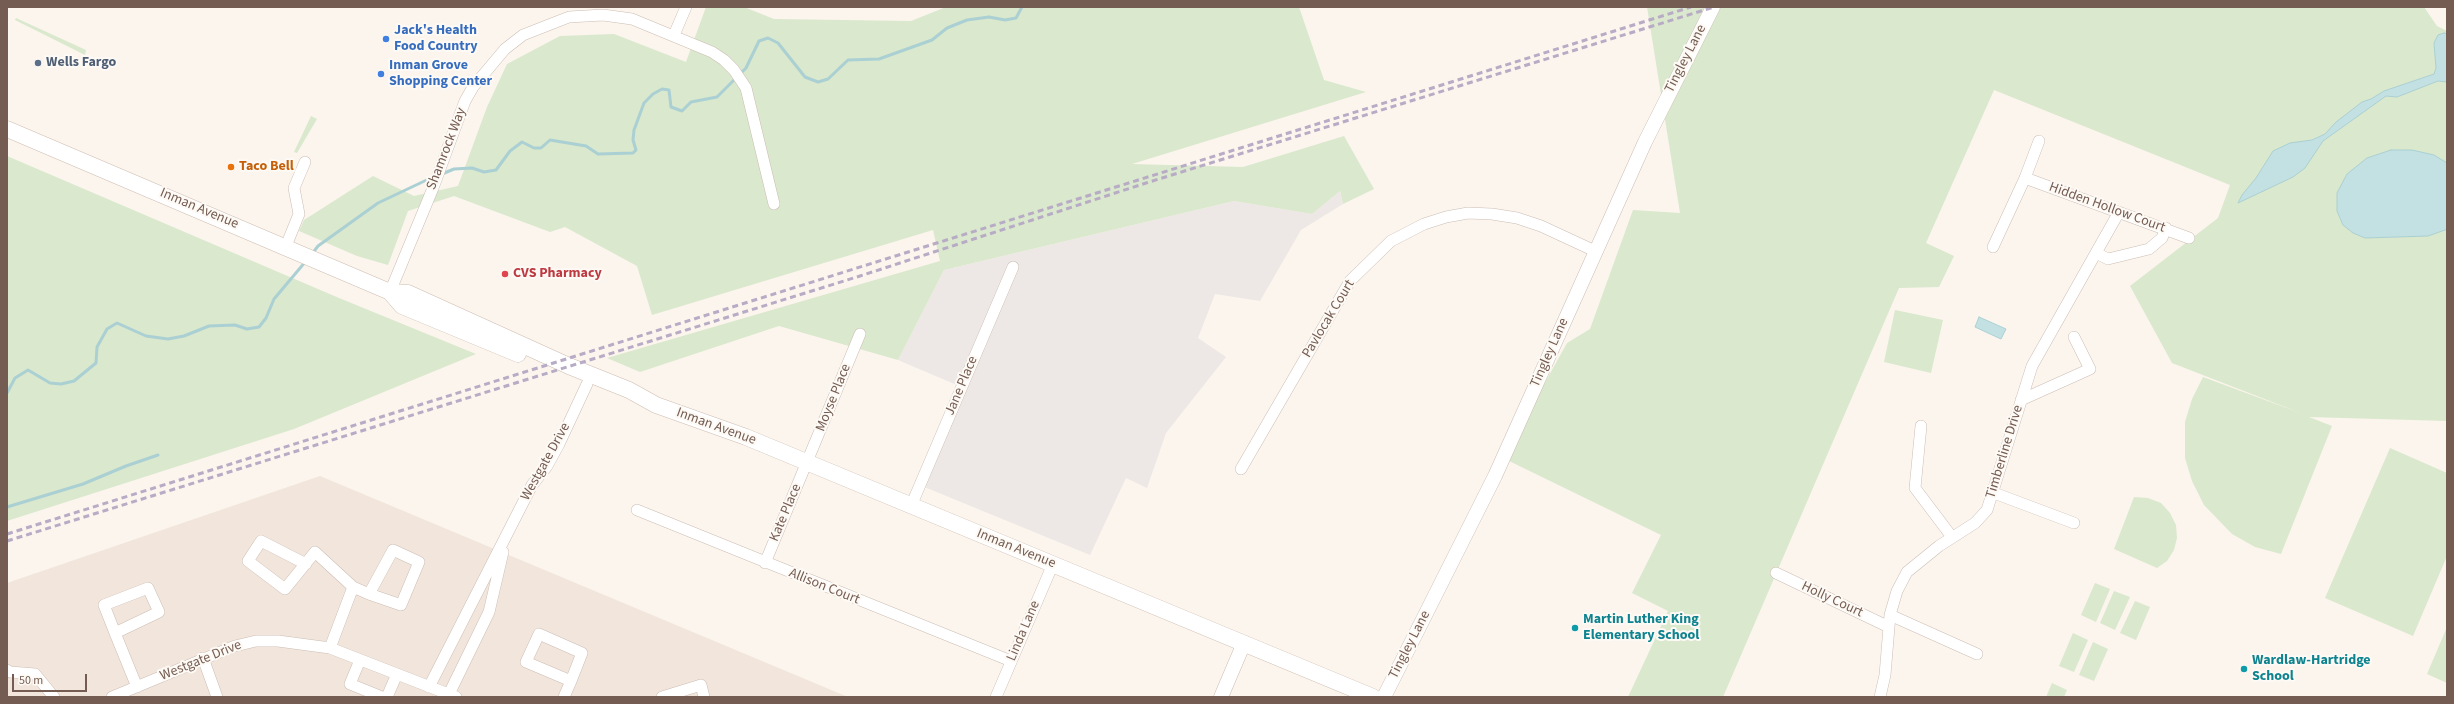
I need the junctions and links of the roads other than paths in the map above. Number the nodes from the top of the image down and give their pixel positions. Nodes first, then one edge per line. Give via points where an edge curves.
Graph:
1 (686, 7) edge
2 (1714, 7) edge
3 (674, 35) junction
4 (7, 129) edge
5 (2039, 141) dead end
6 (305, 162) dead end
7 (2025, 178) junction
8 (774, 204) dead end
9 (2119, 212) junction
10 (2166, 228) junction
11 (2189, 238) dead end
12 (286, 246) junction
13 (1993, 247) dead end
14 (1595, 251) junction
15 (2096, 253) junction
16 (1013, 267) dead end
17 (390, 292) junction
18 (860, 334) dead end
19 (2074, 337) dead end
20 (586, 384) junction
21 (2021, 400) junction
22 (656, 405) junction
23 (1921, 426) dead end
24 (807, 462) junction
25 (1241, 469) dead end
26 (1994, 493) junction
27 (911, 506) junction
28 (637, 510) dead end
29 (2074, 523) dead end
30 (1952, 537) junction
31 (505, 540) junction
32 (765, 563) junction
33 (306, 564) junction
34 (1053, 564) junction
35 (1776, 573) dead end
36 (353, 587) junction
37 (369, 594) junction
38 (1889, 621) junction
39 (115, 633) junction
40 (1244, 643) junction
41 (330, 648) junction
42 (1977, 654) dead end
43 (202, 658) junction
44 (360, 660) junction
45 (1011, 661) junction
46 (8, 672) edge
47 (397, 674) junction
48 (571, 681) junction
49 (429, 687) junction
50 (137, 688) junction
51 (452, 696) edge
52 (54, 697) edge
53 (112, 697) edge
54 (217, 697) edge
55 (382, 697) edge
56 (387, 697) edge
57 (564, 697) edge
58 (662, 697) edge
59 (704, 697) edge
60 (996, 697) edge
61 (1221, 697) edge
62 (1373, 697) edge
63 (1384, 697) edge
64 (1880, 697) edge

1 - 3 street
2 - 14 street, Tingley Lane via 1645,142
3 - 8 street, Shamrock Way via 712,52 743,81
3 - 17 street, Shamrock Way via 632,19 603,15 569,17 523,35 505,49 473,87 465,101 433,188
4 - 12 main road, Inman Avenue
5 - 7 street
6 - 12 street via 294,188 299,214
7 - 9 street, Hidden Hollow Court
7 - 13 street
9 - 10 street, Hidden Hollow Court
9 - 15 street, Timberline Drive
10 - 11 street, Hidden Hollow Court
10 - 15 street via 2162,238 2149,249 2108,259
12 - 17 main road, Inman Avenue
14 - 25 street, Pavlocak Court via 1541,226 1517,218 1492,214 1468,213 1446,217 1424,224 1391,241 1350,281
14 - 63 street, Tingley Lane via 1495,476
15 - 21 street, Timberline Drive via 2032,366
16 - 27 street, Jane Place
17 - 20 main road, Inman Avenue via 402,306
17 - 22 main road, Inman Avenue via 408,293 569,366 629,390
18 - 24 street, Moyse Place
19 - 21 street via 2090,368
20 - 22 main road, Inman Avenue via 632,402
20 - 31 street, Westgate Drive via 559,444 547,466 532,485
21 - 26 street, Timberline Drive
22 - 24 main road, Inman Avenue
23 - 30 street via 1915,488
24 - 27 main road, Inman Avenue
24 - 32 street, Kate Place
26 - 29 street
26 - 30 street, Timberline Drive via 1987,510 1975,523
27 - 34 main road, Inman Avenue
28 - 32 street, Allison Court
30 - 38 street, Timberline Drive via 1907,572 1897,591
31 - 49 street, Westgate Drive
31 - 51 street, Westgate Drive via 489,612
32 - 45 street, Allison Court
33 - 33 street via 286,589 248,561 261,541
33 - 36 street via 315,552
34 - 40 main road, Inman Avenue
34 - 45 street, Linda Lane
35 - 38 street, Holly Court
36 - 37 street
36 - 41 street
37 - 37 street via 401,605 419,562 393,550
38 - 42 street, Holly Court
38 - 64 street, Timberline Drive via 1885,675
39 - 39 street via 104,605 148,588 159,612
39 - 50 street
40 - 61 street
40 - 62 main road, Inman Avenue
41 - 43 street, Westgate Drive via 296,642 256,641
41 - 44 street, Westgate Drive
43 - 50 street, Westgate Drive
43 - 54 street
44 - 47 street, Westgate Drive
44 - 55 street via 350,684
45 - 60 street, Linda Lane
46 - 52 street via 35,674
47 - 49 street, Westgate Drive
47 - 56 street
48 - 48 street via 582,653 539,634 526,662
48 - 57 street
49 - 51 street, Westgate Drive
50 - 53 street, Westgate Drive
58 - 59 street via 701,685

